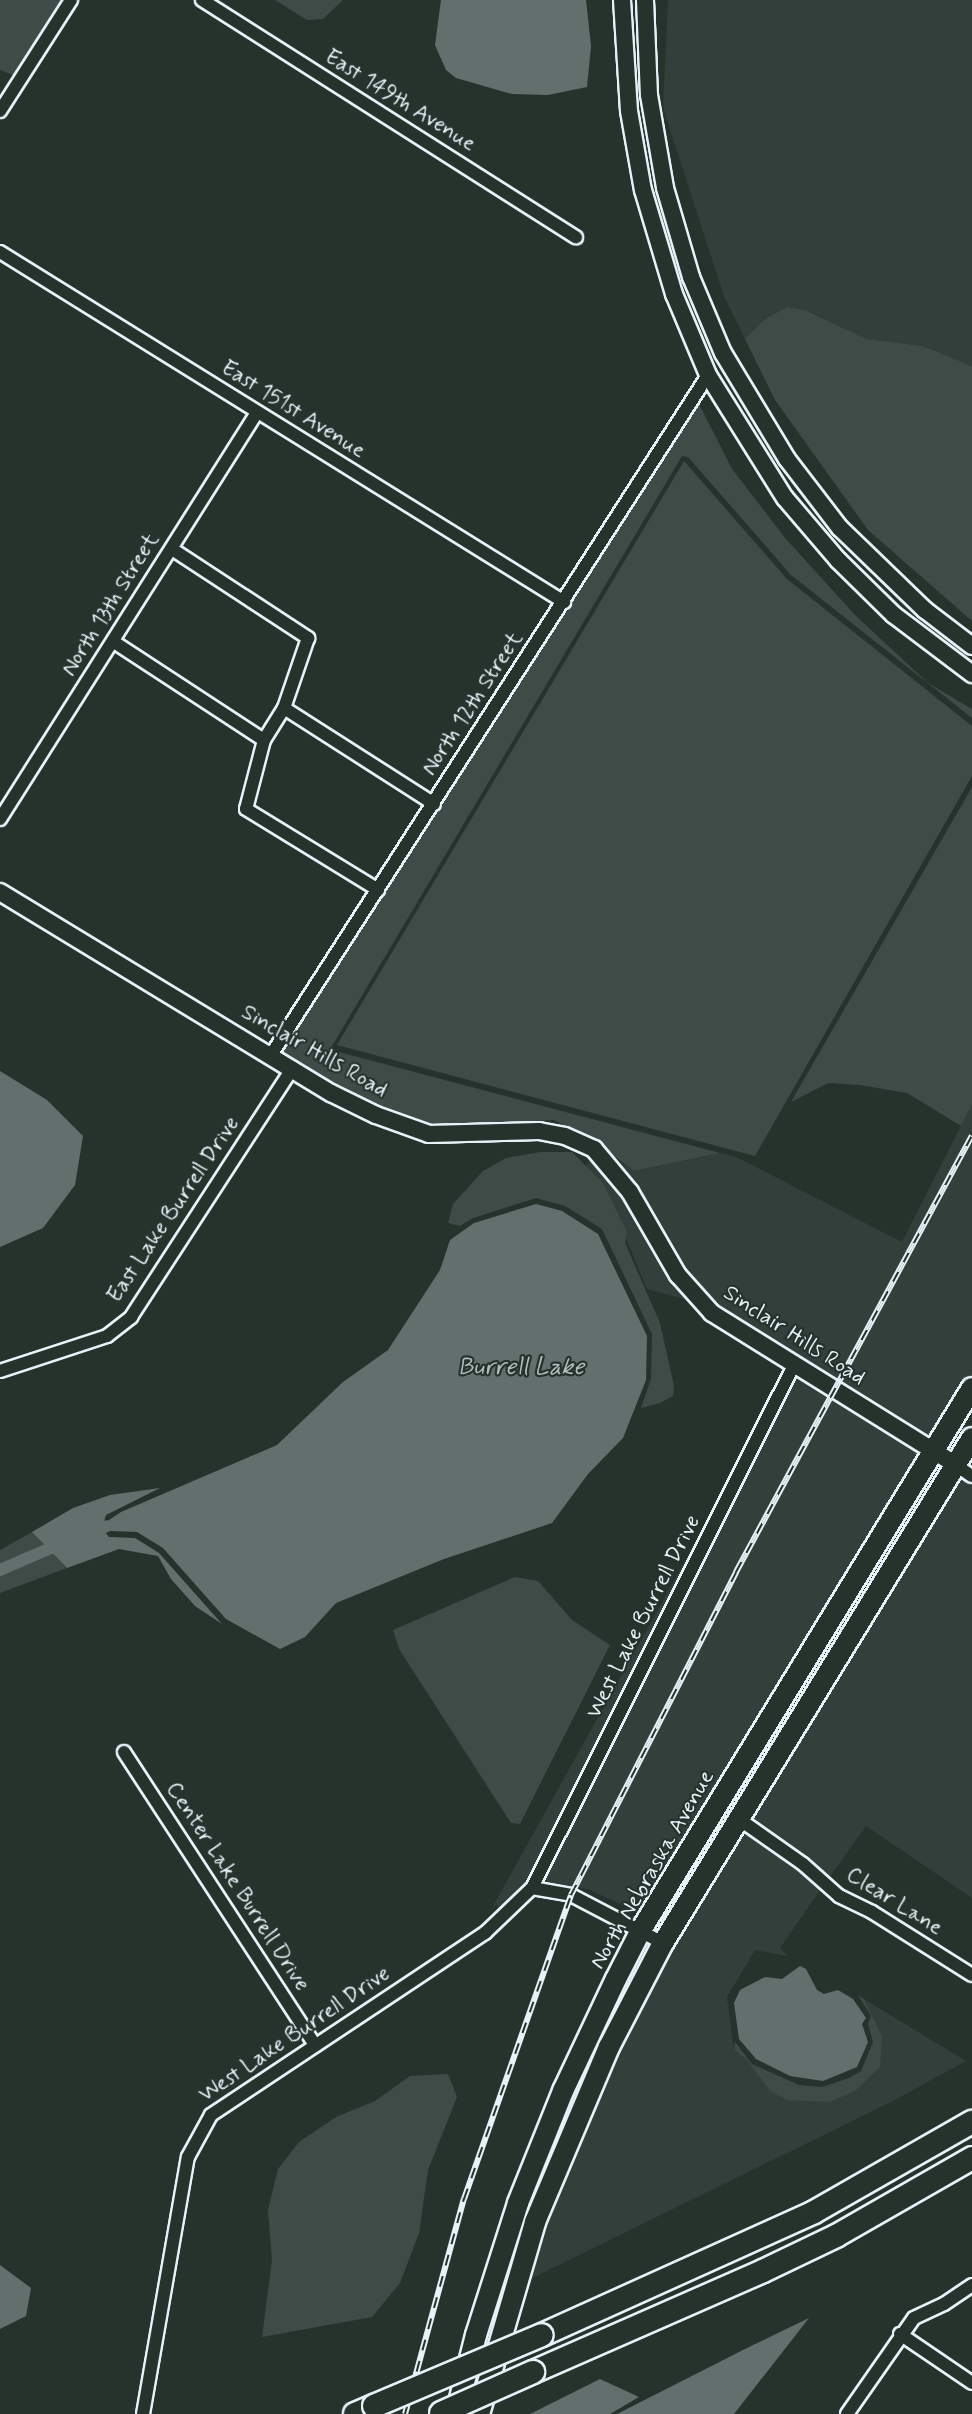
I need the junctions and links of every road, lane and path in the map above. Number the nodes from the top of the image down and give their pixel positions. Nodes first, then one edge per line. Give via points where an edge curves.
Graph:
1 (71, 0) edge
2 (202, 0) edge
3 (622, 0) edge
4 (645, 0) edge
5 (0, 111) edge
6 (576, 237) dead end
7 (0, 252) edge
8 (708, 375) junction
9 (257, 413) junction
10 (172, 549) junction
11 (564, 602) junction
12 (114, 642) junction
13 (972, 646) edge
14 (972, 674) edge
15 (284, 708) junction
16 (264, 740) junction
17 (434, 804) junction
18 (0, 819) edge
19 (378, 890) junction
20 (0, 892) edge
21 (271, 1055) junction
22 (293, 1068) junction
23 (794, 1365) junction
24 (0, 1371) edge
25 (972, 1388) edge
26 (972, 1438) edge
27 (934, 1451) junction
28 (964, 1470) edge
29 (862, 1568) junction
30 (817, 1693) junction
31 (780, 1703) junction
32 (124, 1752) dead end
33 (739, 1819) junction
34 (532, 1888) junction
35 (641, 1930) junction
36 (663, 1943) junction
37 (972, 1975) edge
38 (315, 2045) junction
39 (972, 2122) edge
40 (972, 2158) edge
41 (972, 2285) edge
42 (900, 2334) junction
43 (972, 2383) edge
44 (364, 2410) edge
45 (143, 2414) edge
46 (439, 2414) edge
47 (456, 2414) edge
48 (479, 2414) edge
49 (847, 2414) edge

1 - 5 street
2 - 6 street, East 149th Avenue
3 - 8 main road via 628,111 643,190 674,294
4 - 13 main road via 649,94 665,188 688,268 723,353 786,459 840,528 925,610
7 - 9 street, East 151st Avenue
8 - 11 street, North 12th Street
8 - 14 main road via 785,498 838,560 894,615
9 - 10 street, North 13th Street
9 - 11 street, East 151st Avenue
10 - 12 street, North 13th Street
10 - 15 street via 308,638
11 - 17 street, North 12th Street
12 - 16 street
12 - 18 street, North 13th Street
15 - 16 street
15 - 17 street
16 - 19 street via 246,810
17 - 19 street, North 12th Street
19 - 21 street, North 12th Street
20 - 21 main road, Sinclair Hills Road
21 - 22 main road, Sinclair Hills Road
22 - 23 main road, Sinclair Hills Road via 376,1115 429,1134 539,1131 565,1136 594,1149 614,1169 694,1295 712,1313
22 - 24 street, East Lake Burrell Drive via 131,1317 107,1336
23 - 27 main road, Sinclair Hills Road
23 - 34 street, West Lake Burrell Drive
25 - 27 main road, North Nebraska Avenue
26 - 28 main road, North Nebraska Avenue
27 - 28 main road, Sinclair Hills Road
27 - 29 main road, North Nebraska Avenue
28 - 30 main road, North Nebraska Avenue
29 - 30 main road via 863,1582 855,1602 819,1665
29 - 31 main road, North Nebraska Avenue
30 - 33 main road, North Nebraska Avenue
31 - 33 main road via 785,1710 783,1721 739,1797
31 - 35 main road, North Nebraska Avenue
32 - 38 street, Center Lake Burrell Drive
33 - 36 main road, North Nebraska Avenue
33 - 37 street, Clear Lane via 803,1864 839,1896
34 - 35 street via 571,1895
34 - 38 street, West Lake Burrell Drive via 486,1933
35 - 36 street
35 - 47 main road, North Nebraska Avenue via 589,2034 534,2161 500,2253
36 - 48 main road, North Nebraska Avenue via 609,2047 560,2160 513,2289
38 - 45 street, West Lake Burrell Drive via 224,2104 198,2134 188,2157
39 - 44 highway, bridge via 805,2217
40 - 46 highway, bridge via 836,2236
41 - 42 street via 914,2318
42 - 43 street
42 - 49 street

